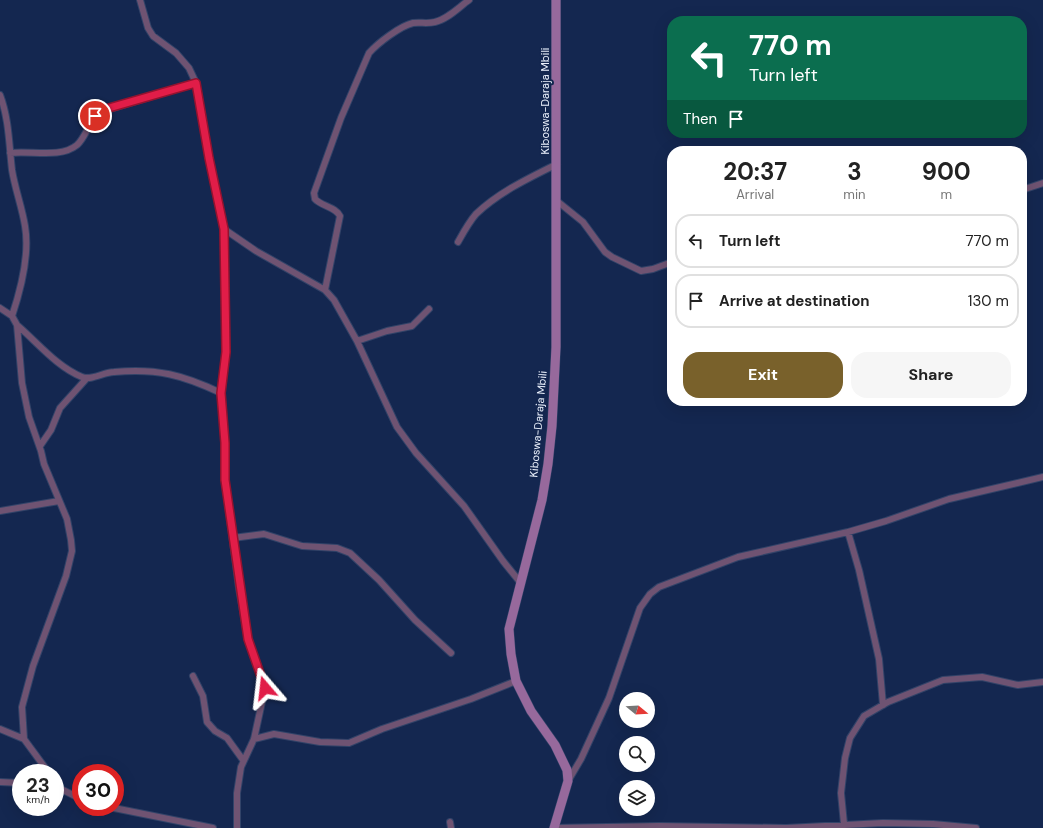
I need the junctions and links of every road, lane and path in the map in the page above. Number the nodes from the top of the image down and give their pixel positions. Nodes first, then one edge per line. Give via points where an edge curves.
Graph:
1 (140, 0) edge
2 (469, 0) edge
3 (556, 0) edge
4 (196, 83) junction
5 (0, 95) edge
6 (10, 153) junction
7 (557, 164) junction
8 (1043, 183) edge
9 (1027, 188) edge
10 (557, 201) junction
11 (224, 229) junction
12 (458, 242) dead end
13 (667, 264) edge
14 (324, 290) junction
15 (0, 308) edge
16 (429, 309) dead end
17 (12, 316) junction
18 (17, 325) junction
19 (31, 336) junction
20 (357, 341) junction
21 (18, 343) junction
22 (86, 378) junction
23 (221, 393) junction
24 (40, 446) junction
25 (1043, 477) edge
26 (59, 501) junction
27 (0, 512) edge
28 (848, 532) junction
29 (233, 538) junction
30 (520, 582) junction
31 (451, 653) dead end
32 (193, 676) dead end
33 (516, 681) junction
34 (1043, 682) edge
35 (883, 705) junction
36 (0, 729) edge
37 (24, 739) junction
38 (254, 739) junction
39 (243, 760) junction
40 (42, 764) edge
41 (0, 782) edge
42 (568, 782) junction
43 (12, 783) edge
44 (124, 810) edge
45 (844, 824) junction
46 (213, 828) edge
47 (237, 828) edge
48 (554, 828) edge
49 (976, 828) edge

1 - 4 street via 153,36 183,60
2 - 14 street via 436,22 413,23 404,27 376,45 370,53 341,118 314,193 314,199 338,212 340,216
3 - 7 main road, Kiboswa-Daraja Mbili
4 - 6 street via 100,112 92,119 80,142 71,148 47,153
4 - 11 street
5 - 6 street via 8,122
6 - 17 street via 26,241 23,273
7 - 10 main road, Kiboswa-Daraja Mbili
7 - 12 street via 492,201 475,215
8 - 9 street
10 - 13 street via 583,222 607,254 635,269 646,271
10 - 30 main road, Kiboswa-Daraja Mbili via 556,347 551,433 542,500
11 - 14 street via 256,251
11 - 23 street via 226,352
14 - 20 street via 342,313
15 - 17 street
16 - 20 street via 412,326
17 - 18 street
18 - 19 street
18 - 21 street
19 - 21 street
19 - 22 street via 71,371
20 - 30 street via 397,427 416,453 464,506
21 - 24 street via 29,417
22 - 23 street via 112,372 152,371 187,378
22 - 24 street via 60,408 51,430
23 - 29 street via 225,480
24 - 26 street via 44,464
25 - 28 street via 949,499
26 - 27 street
26 - 37 street via 67,519 72,551 66,576 47,624 23,701
28 - 35 street via 879,659
28 - 42 street via 738,557 670,582 650,594 640,608 609,698
29 - 31 street via 264,534 302,546 337,548 350,554
29 - 38 street via 248,639 265,688
30 - 33 main road, Kiboswa-Daraja Mbili via 509,629
32 - 39 street via 203,696 207,722 226,738
33 - 38 street via 349,743 320,742 274,734
33 - 42 main road, Kiboswa-Daraja Mbili via 531,711 555,744 567,770
34 - 35 street via 1018,686 982,677 943,680
35 - 45 street via 864,716 854,729 847,747 841,793
36 - 37 street
37 - 40 street
38 - 39 street
39 - 47 street via 237,793
41 - 43 street
42 - 48 main road, Kiboswa-Daraja Mbili
44 - 46 street
45 - 48 street via 786,828
45 - 49 street via 933,824

